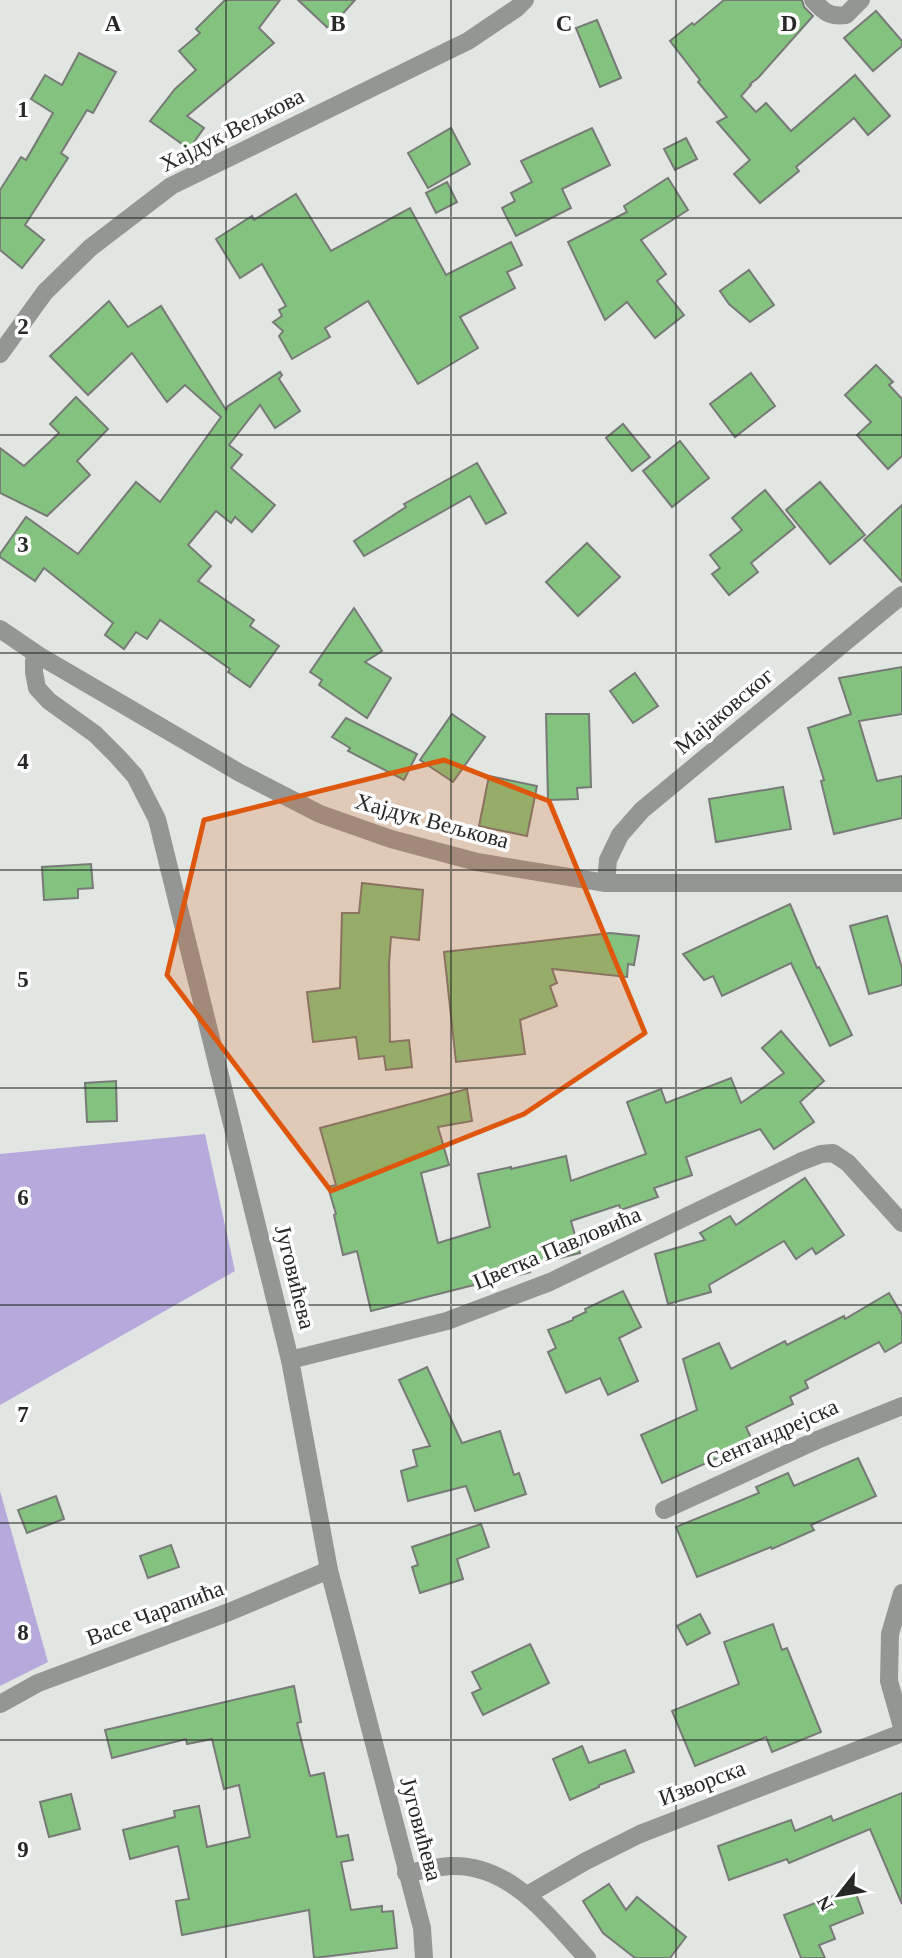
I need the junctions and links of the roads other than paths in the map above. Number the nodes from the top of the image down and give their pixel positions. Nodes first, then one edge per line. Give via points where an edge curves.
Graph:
1 (525, 0) edge
2 (813, 0) edge
3 (861, 0) edge
4 (0, 354) edge
5 (902, 595) edge
6 (0, 629) edge
7 (38, 655) junction
8 (606, 883) junction
9 (902, 883) edge
10 (902, 1223) edge
11 (290, 1360) junction
12 (902, 1406) edge
13 (664, 1510) dead end
14 (329, 1570) junction
15 (902, 1593) edge
16 (0, 1704) edge
17 (902, 1727) edge
18 (902, 1733) edge
19 (406, 1873) junction
20 (527, 1895) junction
21 (424, 1958) edge
22 (587, 1958) edge

1 - 4 street, Хајдук Вељкова via 468,41 171,186 90,248 45,292
2 - 3 street via 822,10 846,16
5 - 8 street, Мајаковског via 642,810 620,835 608,860
6 - 7 street, Хајдук Вељкова
7 - 8 street, Хајдук Вељкова via 240,773 320,814 477,862
7 - 11 street, Југовићева via 33,672 37,688 118,757 135,776 157,819
8 - 9 street, Хајдук Вељкова
10 - 11 street, Цветка Павловића via 848,1163 833,1153 821,1154 537,1287 447,1321
11 - 14 street, Југовићева
12 - 13 street, Сентандрејска
14 - 16 street, Васе Чарапића via 38,1683
14 - 19 street, Југовићева
15 - 17 street via 890,1634 889,1681
18 - 20 street, Изворска via 640,1834
19 - 20 street via 452,1866 481,1870
19 - 21 street, Југовићева via 422,1928
20 - 22 street

